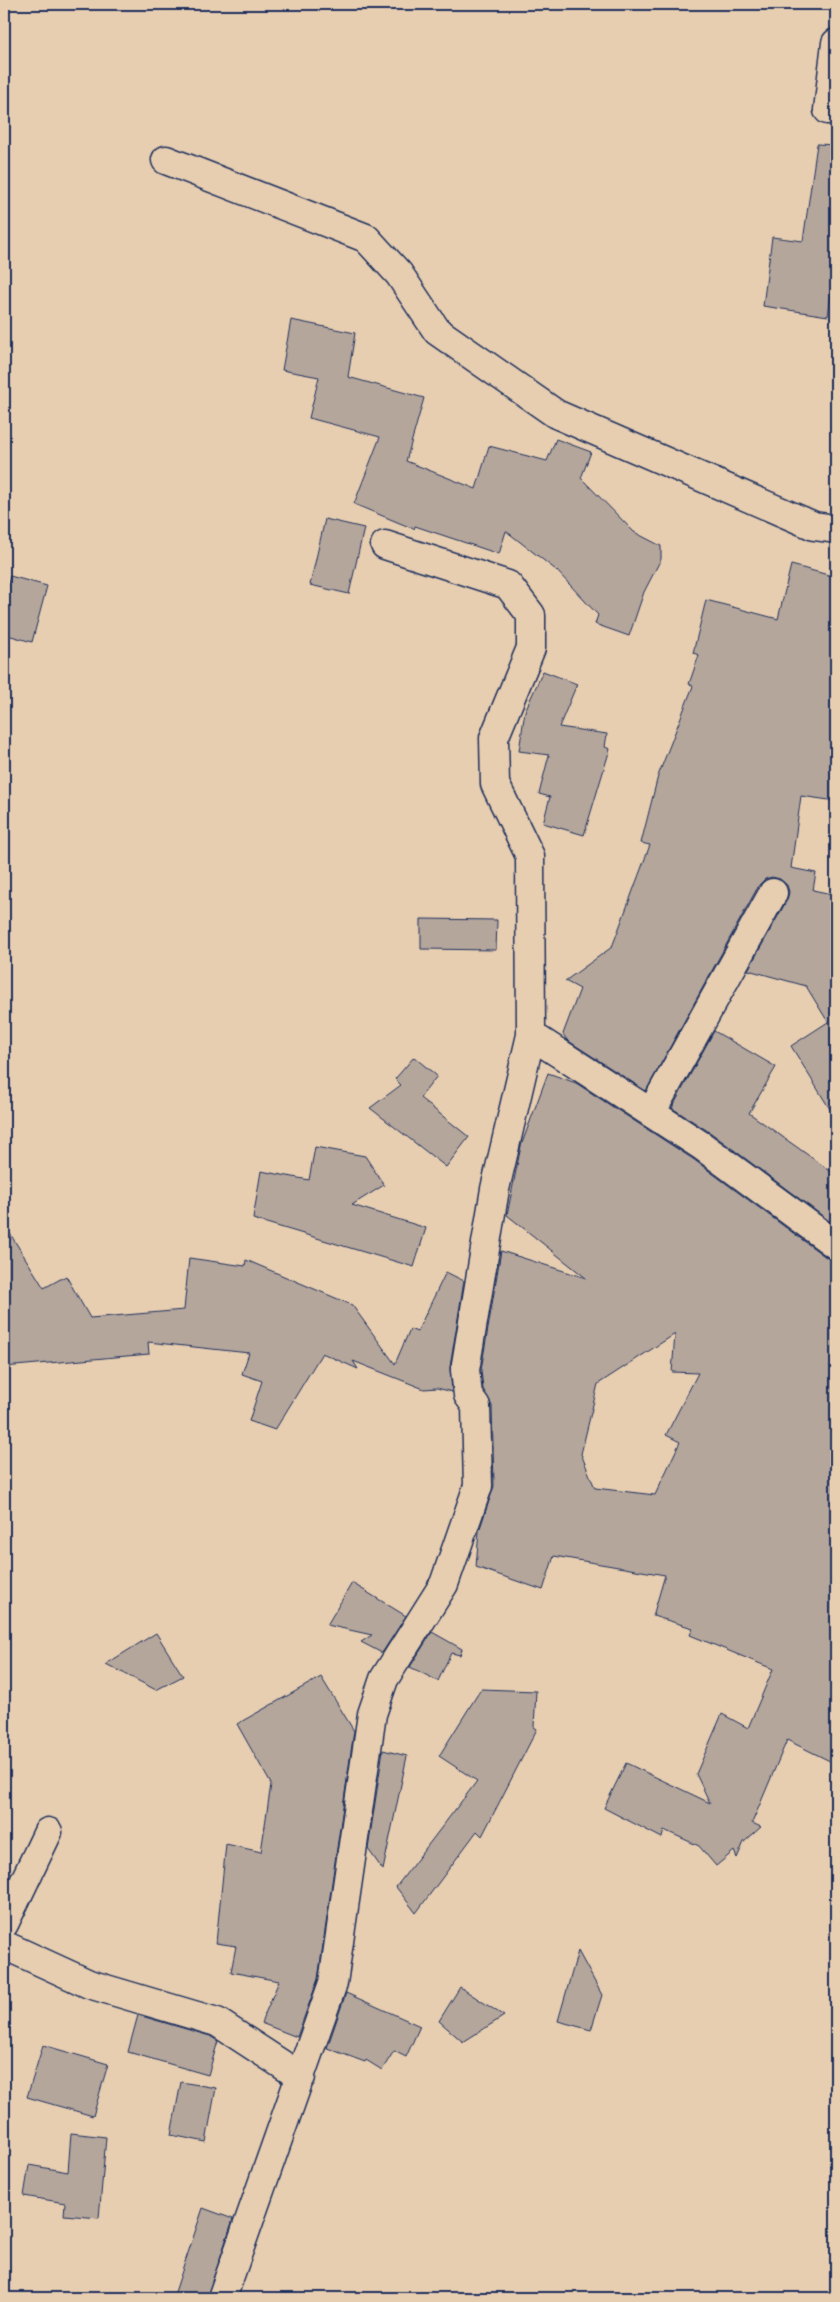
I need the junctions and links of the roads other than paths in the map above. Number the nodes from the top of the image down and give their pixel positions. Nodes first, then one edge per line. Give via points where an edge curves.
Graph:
1 (836, 43) edge
2 (828, 110) dead end
3 (166, 160) dead end
4 (836, 529) edge
5 (385, 544) dead end
6 (773, 892) dead end
7 (530, 1035) junction
8 (651, 1113) junction
9 (836, 1245) edge
10 (48, 1832) dead end
11 (4, 1924) edge
12 (4, 1944) edge
13 (301, 2077) junction
14 (222, 2298) edge

1 - 2 street
3 - 4 street via 366,238 399,274 437,331 556,414 814,526
5 - 7 street via 508,585 531,615 531,648 494,738 495,784 530,856
6 - 8 street
7 - 8 street
7 - 13 street via 495,1189 465,1370 468,1395 476,1406 478,1486 444,1584 384,1679 372,1714 334,1983
8 - 9 street via 702,1146
10 - 11 street
12 - 13 street via 88,1984 217,2022
13 - 14 street

